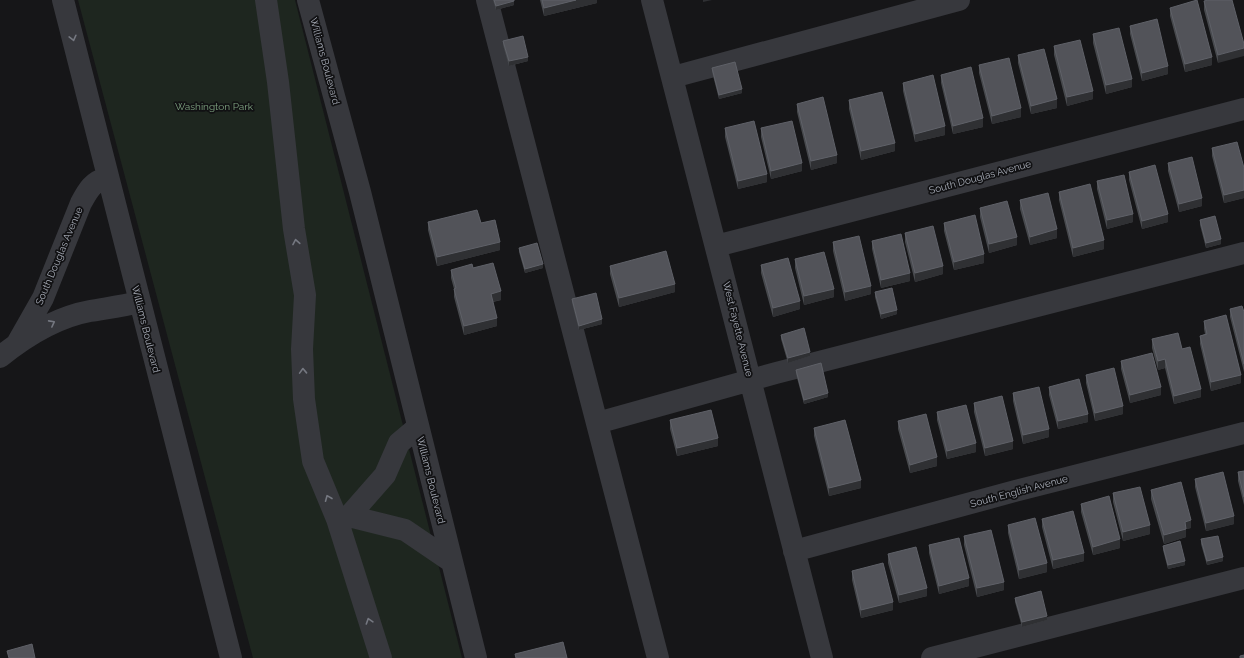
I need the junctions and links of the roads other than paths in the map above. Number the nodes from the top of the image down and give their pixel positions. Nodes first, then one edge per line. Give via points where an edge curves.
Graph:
1 (63, 0) edge
2 (266, 0) edge
3 (308, 0) edge
4 (487, 0) edge
5 (652, 0) edge
6 (959, 0) edge
7 (673, 77) junction
8 (1244, 109) edge
9 (107, 178) junction
10 (716, 246) junction
11 (1244, 253) edge
12 (139, 302) junction
13 (18, 342) junction
14 (0, 357) edge
15 (751, 380) junction
16 (597, 423) junction
17 (418, 426) junction
18 (1244, 433) edge
19 (343, 518) junction
20 (794, 551) junction
21 (452, 562) junction
22 (1244, 578) edge
23 (231, 658) edge
24 (381, 658) edge
25 (476, 658) edge
26 (658, 658) edge
27 (822, 658) edge
28 (932, 658) edge

1 -> 9 street, Williams Boulevard
19 -> 2 street via 313,461 304,399 302,349 305,294 294,229
3 - 17 street, Williams Boulevard via 360,192
4 - 16 street
5 - 7 street, West Fayette Avenue
6 - 7 street
7 - 10 street, West Fayette Avenue
8 - 10 street, South Douglas Avenue
9 - 12 street, Williams Boulevard
9 - 13 street, South Douglas Avenue via 98,180 89,188 43,298
10 - 15 street, West Fayette Avenue
11 - 15 street
13 -> 12 street, South Douglas Avenue via 58,320 89,311
12 - 23 street, Williams Boulevard
13 - 14 street, South Douglas Avenue
15 - 16 street
15 - 20 street, West Fayette Avenue
16 - 26 street
17 - 19 street via 399,442 385,475
17 - 21 street, Williams Boulevard
18 - 20 street, South English Avenue
19 - 21 street via 405,530
24 -> 19 street
20 - 27 street, West Fayette Avenue
21 - 25 street, Williams Boulevard
22 - 28 street

